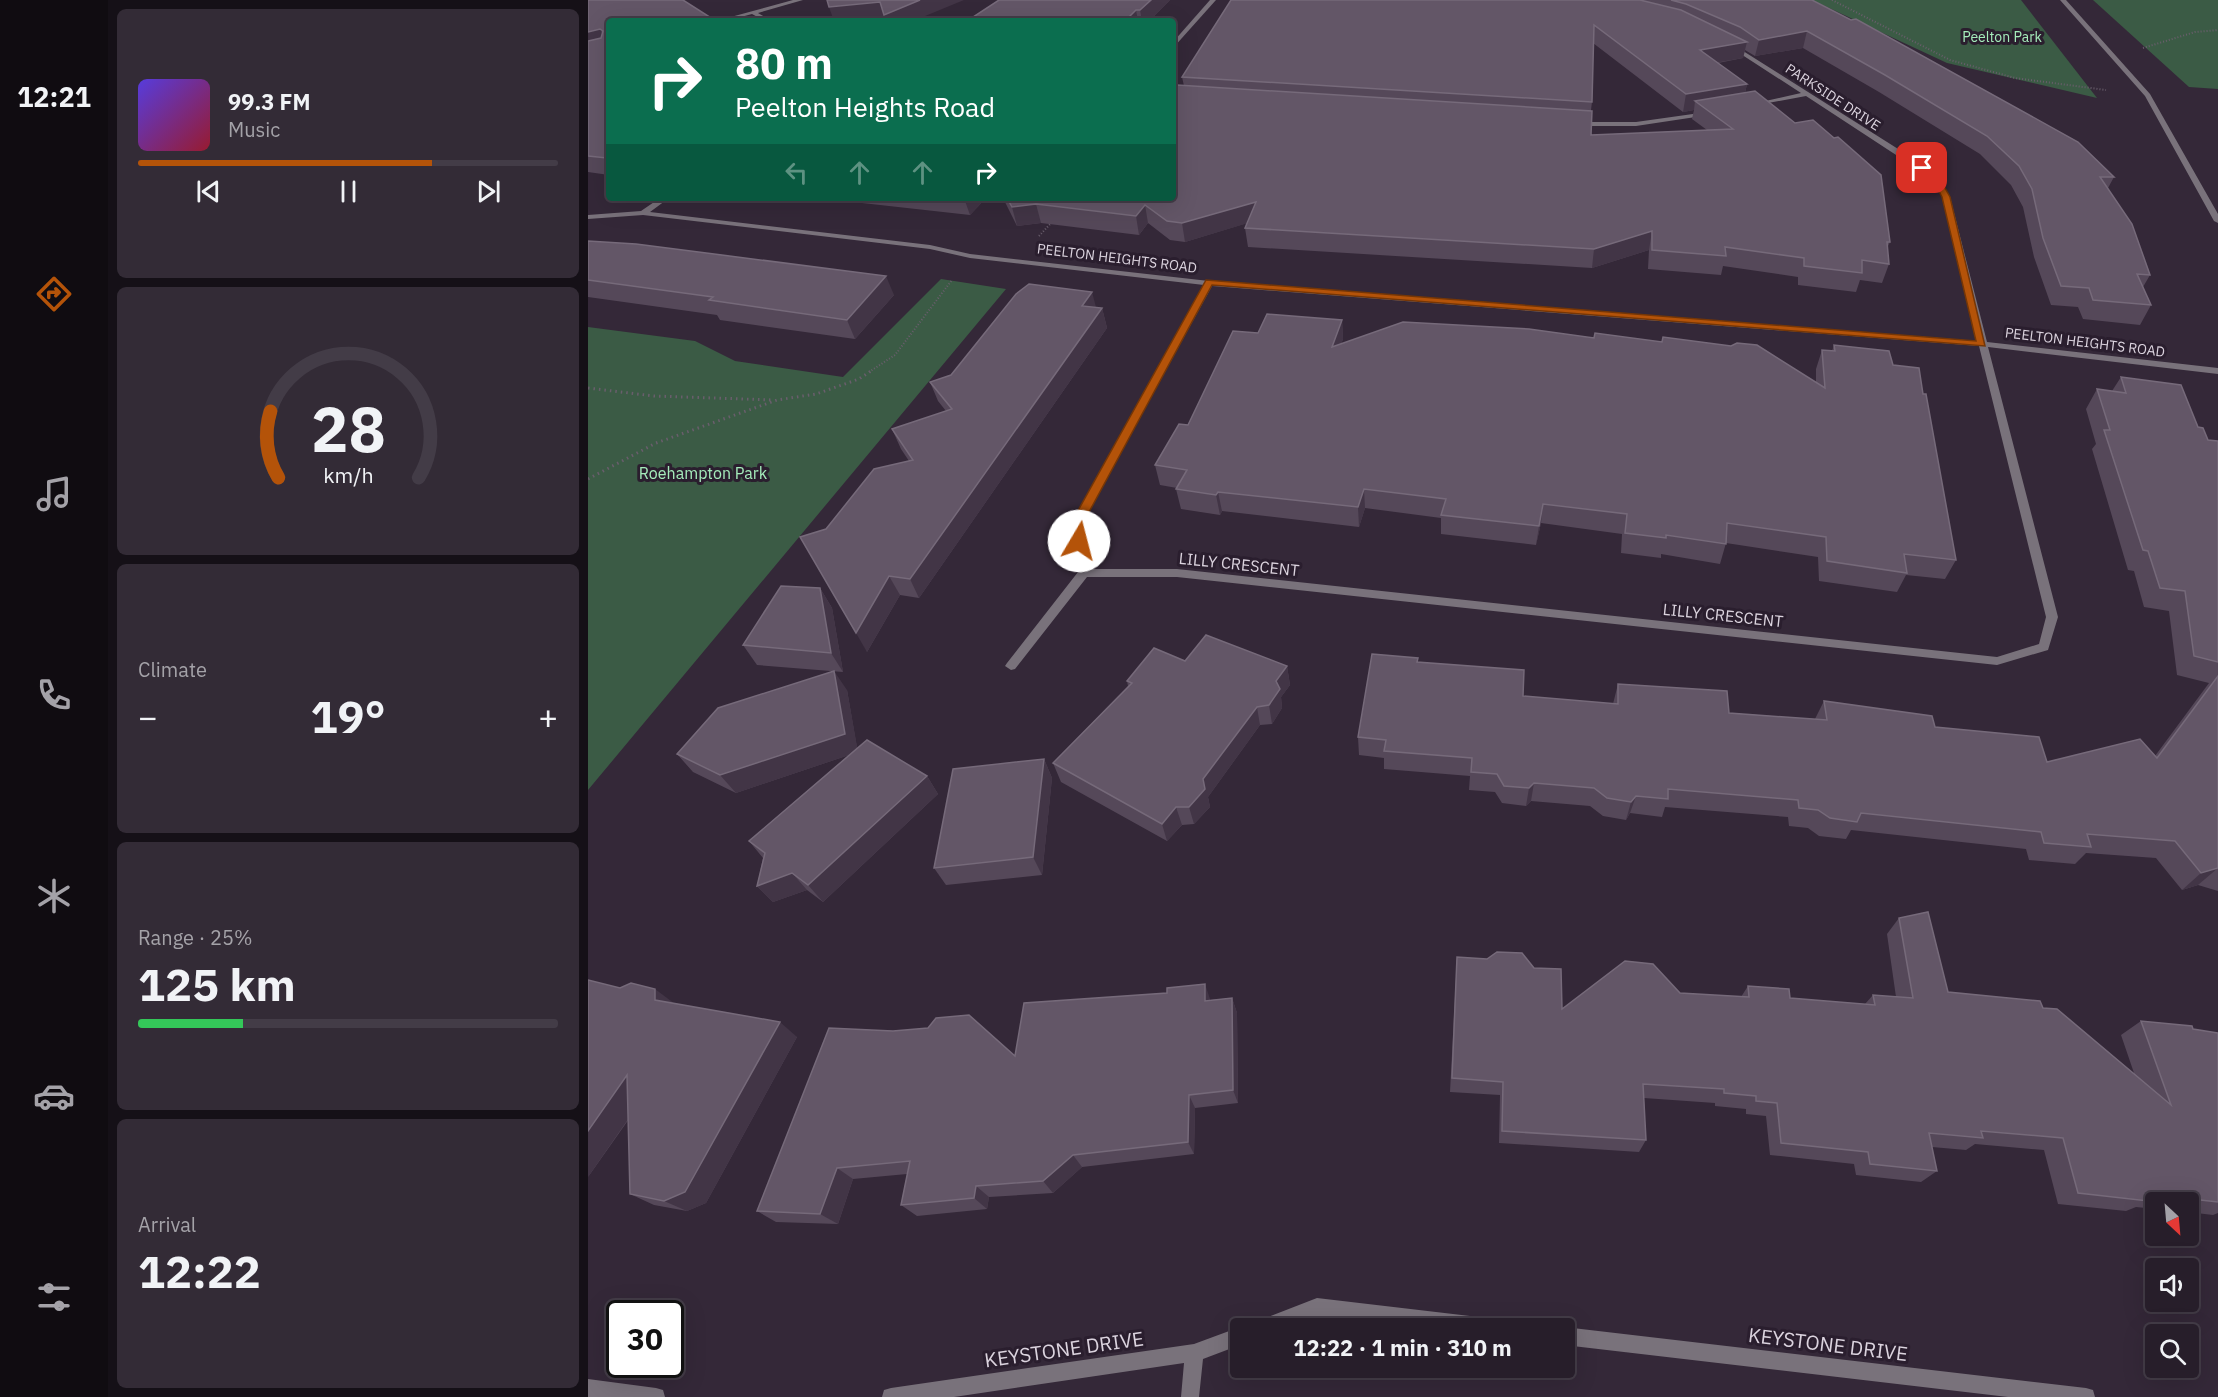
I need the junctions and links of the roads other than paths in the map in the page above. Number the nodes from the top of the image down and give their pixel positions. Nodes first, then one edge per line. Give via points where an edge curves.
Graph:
1 (800, 0) edge
2 (1214, 0) edge
3 (2063, 0) edge
4 (753, 12) junction
5 (730, 18) edge
6 (764, 18) edge
7 (1724, 42) edge
8 (1176, 43) edge
9 (1806, 94) junction
10 (1748, 106) edge
11 (1713, 113) edge
12 (1564, 123) edge
13 (661, 201) edge
14 (643, 213) junction
15 (588, 217) edge
16 (2218, 221) edge
17 (1209, 282) junction
18 (1981, 344) junction
19 (2218, 371) edge
20 (1084, 573) junction
21 (1011, 666) dead end
22 (1288, 1318) edge
23 (1410, 1318) edge
24 (1575, 1337) edge
25 (1230, 1340) edge
26 (1194, 1353) junction
27 (588, 1388) edge
28 (656, 1397) edge
29 (891, 1397) edge
30 (1190, 1397) edge
31 (2086, 1397) edge

1 - 4 street
2 - 8 street
3 - 16 street via 2148,95
4 - 5 street
4 - 6 street
7 - 9 street, PARKSIDE DRIVE
9 - 10 street
9 - 18 street, PARKSIDE DRIVE via 1922,168 1938,183 1946,197
11 - 12 street via 1635,124
13 - 14 street
14 - 15 street, PEELTON HEIGHTS ROAD
14 - 17 street, PEELTON HEIGHTS ROAD via 930,247 970,256
17 - 18 street, PEELTON HEIGHTS ROAD
17 - 20 street via 1076,525
18 - 19 street, PEELTON HEIGHTS ROAD
18 - 20 street, LILLY CRESCENT via 2052,617 2044,647 1996,661 1177,573
20 - 21 street
22 - 23 street via 1317,1307
24 - 31 street, KEYSTONE DRIVE
25 - 26 street, KEYSTONE DRIVE
26 - 29 street, KEYSTONE DRIVE
26 - 30 street
27 - 28 street

